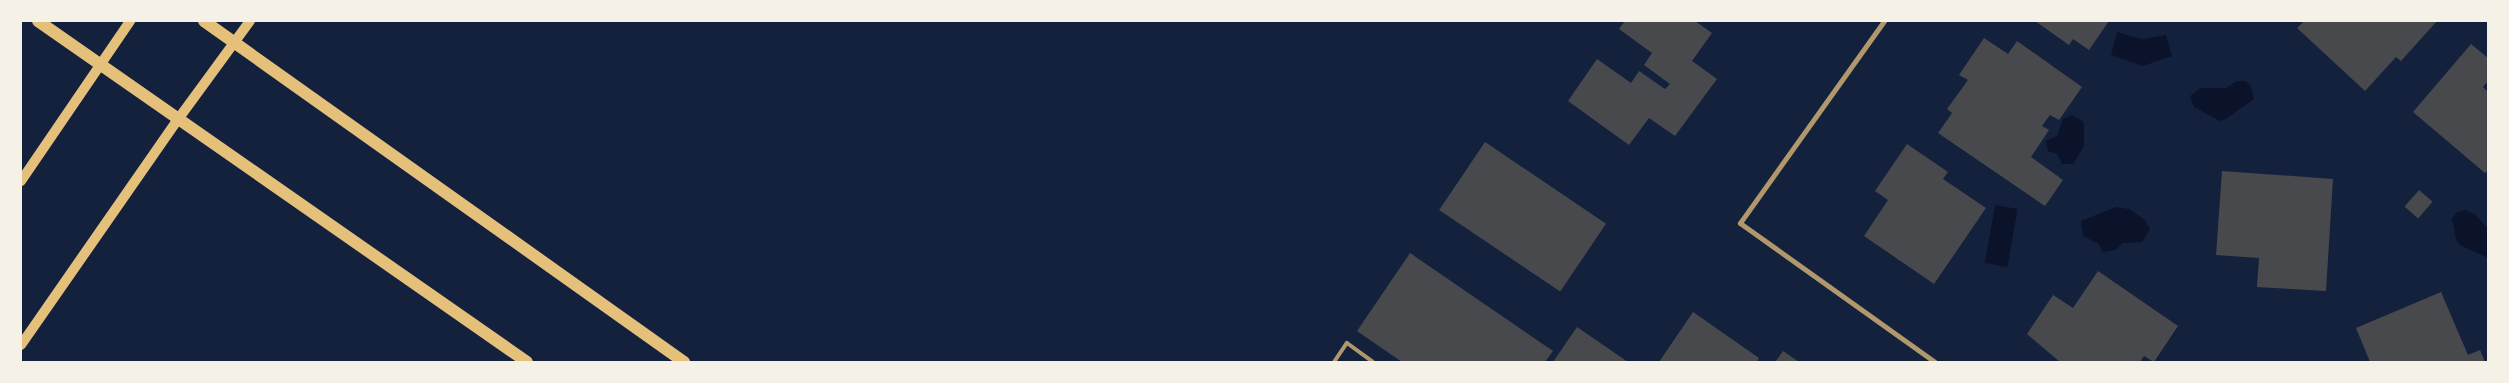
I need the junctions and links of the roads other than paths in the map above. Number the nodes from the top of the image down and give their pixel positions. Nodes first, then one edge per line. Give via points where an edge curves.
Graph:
1 (38, 21) edge
2 (130, 21) edge
3 (204, 21) edge
4 (250, 21) edge
5 (1884, 21) edge
6 (235, 43) junction
7 (101, 64) junction
8 (179, 118) junction
9 (21, 181) edge
10 (21, 345) edge
11 (527, 362) edge
12 (684, 362) edge
13 (1334, 362) edge
14 (1373, 362) edge
15 (1935, 362) edge

1 - 7 main road
2 - 7 main road
3 - 6 main road
4 - 6 main road
5 - 15 street via 1740,224
6 - 8 main road
6 - 12 main road
7 - 8 main road
7 - 9 main road
8 - 10 main road
8 - 11 main road
13 - 14 lane via 1347,343

